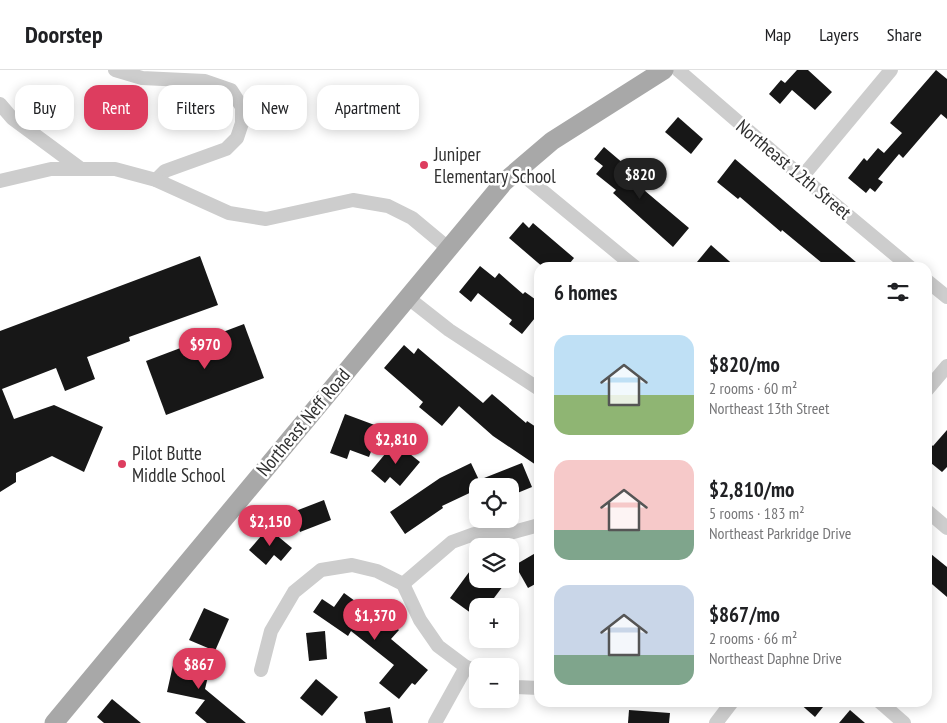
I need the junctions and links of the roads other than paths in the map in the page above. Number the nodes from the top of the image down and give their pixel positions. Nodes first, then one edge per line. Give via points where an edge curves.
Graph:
1 (115, 70) edge
2 (664, 70) edge
3 (678, 70) edge
4 (891, 70) edge
5 (0, 104) edge
6 (81, 169) junction
7 (517, 170) junction
8 (802, 177) junction
9 (156, 180) junction
10 (0, 181) edge
11 (448, 248) junction
12 (629, 262) edge
13 (904, 262) edge
14 (932, 285) edge
15 (947, 297) edge
16 (407, 298) junction
17 (947, 366) edge
18 (932, 384) edge
19 (534, 386) edge
20 (932, 515) edge
21 (534, 526) edge
22 (947, 528) edge
23 (403, 584) junction
24 (469, 667) edge
25 (261, 670) dead end
26 (469, 673) edge
27 (519, 687) edge
28 (534, 688) edge
29 (728, 707) edge
30 (886, 707) edge
31 (54, 723) edge
32 (435, 723) edge
33 (716, 723) edge
34 (904, 723) edge

1 - 9 street via 142,78 205,81 231,90 242,107 242,123 237,138 226,149 165,171
2 - 7 main road, Northeast Neff Road via 552,141
3 - 8 street, Northeast 12th Street
4 - 8 street
5 - 6 street via 12,118
6 - 9 street via 115,169
6 - 10 street via 52,169
7 - 11 main road, Northeast Neff Road
7 - 12 street
8 - 13 street, Northeast 12th Street
9 - 11 street via 229,214 266,219 353,200 388,206 412,218
11 - 16 main road, Northeast Neff Road
14 - 15 street
16 - 19 street
16 - 31 main road, Northeast Neff Road
17 - 18 street
20 - 22 street
21 - 23 street via 502,535 474,534 452,542
23 - 24 street via 420,620 438,646
23 - 25 street via 377,570 352,565 321,570 294,592 271,631
26 - 32 street
27 - 28 street
29 - 33 street
30 - 34 street

